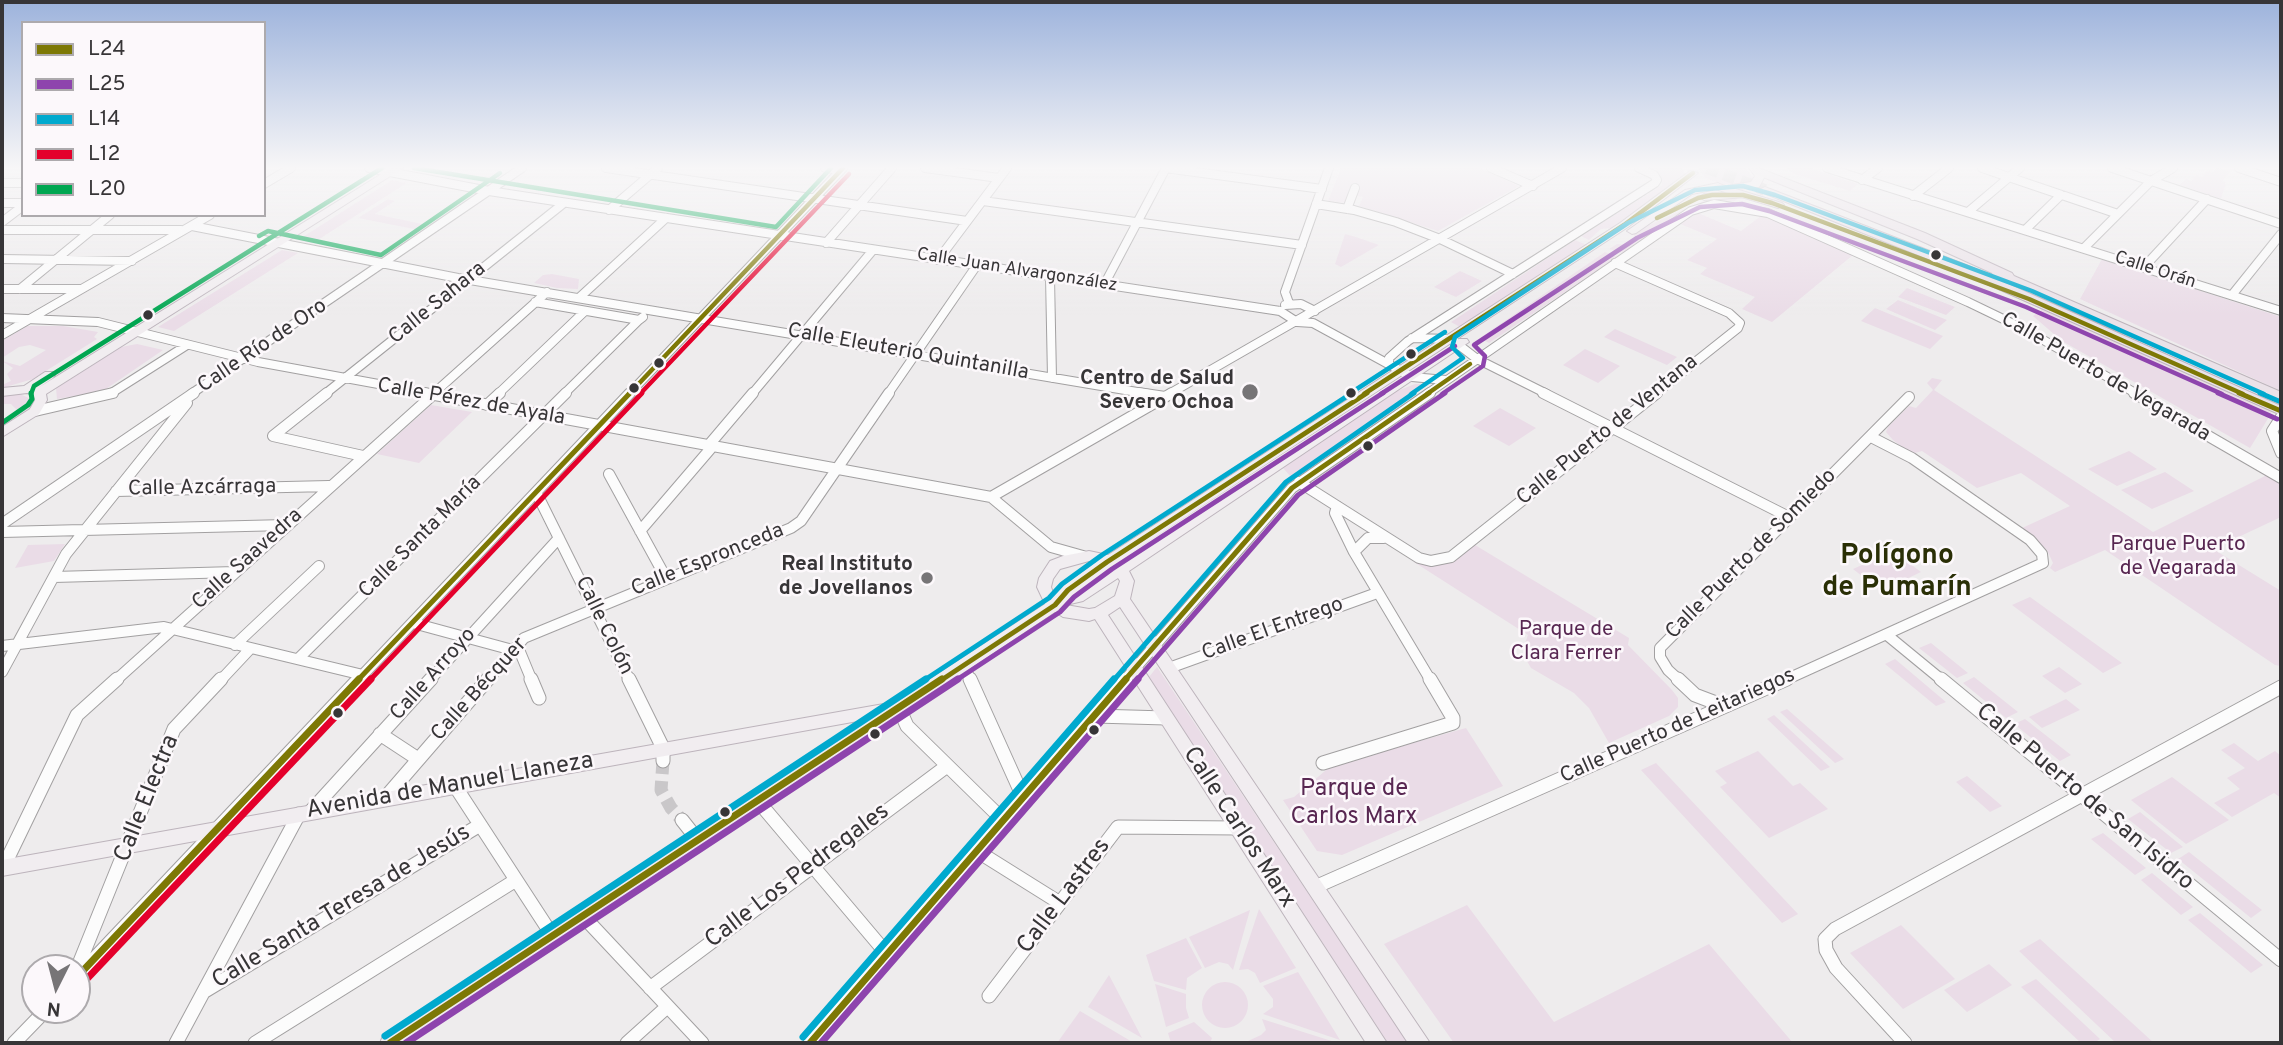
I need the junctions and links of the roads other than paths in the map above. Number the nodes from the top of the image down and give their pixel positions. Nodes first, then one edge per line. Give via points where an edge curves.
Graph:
1 (108, 217) edge
2 (207, 217) edge
3 (312, 217) edge
4 (452, 217) edge
5 (547, 217) edge
6 (657, 217) edge
7 (797, 217) edge
8 (849, 217) edge
9 (938, 217) edge
10 (970, 217) edge
11 (1099, 217) edge
12 (1140, 217) edge
13 (1312, 217) edge
14 (1376, 217) edge
15 (1479, 217) edge
16 (1602, 217) edge
17 (1636, 217) edge
18 (1653, 217) edge
19 (1660, 217) edge
20 (1683, 217) edge
21 (1776, 217) edge
22 (1812, 217) edge
23 (1837, 217) edge
24 (1846, 217) edge
25 (1871, 217) edge
26 (1983, 217) edge
27 (2039, 217) edge
28 (2115, 217) edge
29 (2191, 217) edge
30 (2260, 217) edge
31 (666, 218) junction
32 (967, 221) junction
33 (1137, 222) junction
34 (2281, 224) edge
35 (188, 228) junction
36 (2, 230) edge
37 (92, 230) junction
38 (1633, 230) junction
39 (2025, 230) junction
40 (2281, 234) edge
41 (779, 236) junction
42 (1440, 239) junction
43 (273, 242) junction
44 (826, 243) junction
45 (1302, 245) junction
46 (2084, 248) junction
47 (873, 250) junction
48 (2, 259) edge
49 (56, 260) junction
50 (938, 260) junction
51 (132, 261) junction
52 (1615, 263) junction
53 (383, 264) junction
54 (977, 265) junction
55 (2144, 267) junction
56 (1513, 274) junction
57 (1050, 277) junction
58 (469, 279) junction
59 (1104, 285) junction
60 (2, 289) edge
61 (20, 289) junction
62 (84, 289) junction
63 (547, 292) junction
64 (2031, 293) junction
65 (2232, 295) junction
66 (580, 298) junction
67 (535, 303) junction
68 (1289, 303) junction
69 (650, 310) junction
70 (1318, 310) junction
71 (585, 311) junction
72 (1280, 311) junction
73 (2281, 311) edge
74 (2, 318) edge
75 (30, 318) junction
76 (701, 319) junction
77 (639, 320) junction
78 (1300, 320) junction
79 (130, 331) junction
80 (2, 335) edge
81 (801, 335) junction
82 (1412, 338) junction
83 (1456, 341) junction
84 (187, 345) junction
85 (914, 355) junction
86 (1477, 359) junction
87 (245, 360) junction
88 (1400, 370) junction
89 (1052, 378) junction
90 (345, 379) junction
91 (1446, 380) junction
92 (202, 389) junction
93 (33, 391) junction
94 (2, 392) edge
95 (431, 395) junction
96 (1165, 397) junction
97 (1909, 397) dead end
98 (2281, 397) edge
99 (487, 405) junction
100 (34, 411) junction
101 (543, 416) junction
102 (2280, 416) edge
103 (154, 420) junction
104 (171, 423) junction
105 (599, 426) junction
106 (1614, 427) junction
107 (2, 433) edge
108 (134, 434) junction
109 (1871, 437) junction
110 (159, 438) junction
111 (710, 446) junction
112 (2281, 453) edge
113 (363, 456) junction
114 (837, 469) junction
115 (608, 474) dead end
116 (2281, 478) edge
117 (1299, 482) junction
118 (329, 486) junction
119 (116, 491) junction
120 (536, 492) junction
121 (991, 498) junction
122 (1337, 506) junction
123 (1790, 517) junction
124 (2, 524) edge
125 (286, 526) junction
126 (83, 531) junction
127 (640, 531) junction
128 (2, 532) edge
129 (559, 538) junction
130 (1387, 538) junction
131 (1051, 547) junction
132 (1354, 552) junction
133 (1083, 556) junction
134 (1115, 564) junction
135 (319, 566) dead end
136 (1051, 570) junction
137 (235, 572) junction
138 (54, 577) junction
139 (666, 578) junction
140 (1377, 593) junction
141 (1122, 599) junction
142 (1057, 604) junction
143 (594, 608) junction
144 (1099, 613) junction
145 (413, 624) junction
146 (172, 629) junction
147 (1887, 635) junction
148 (468, 637) junction
149 (17, 644) junction
150 (236, 645) junction
151 (2, 646) edge
152 (1156, 646) junction
153 (250, 649) junction
154 (513, 649) junction
155 (298, 659) junction
156 (963, 664) junction
157 (1169, 668) junction
158 (1135, 670) junction
159 (2, 672) edge
160 (363, 676) junction
161 (2281, 687) edge
162 (539, 698) dead end
163 (1724, 706) junction
164 (899, 708) junction
165 (1095, 716) junction
166 (1167, 718) junction
167 (380, 734) junction
168 (663, 755) junction
169 (418, 759) junction
170 (1323, 763) dead end
171 (947, 766) junction
172 (455, 786) junction
173 (2081, 795) junction
174 (385, 798) junction
175 (1024, 799) junction
176 (757, 800) junction
177 (304, 813) junction
178 (682, 820) tunnel mouth
179 (1003, 820) junction
180 (480, 825) junction
181 (219, 828) junction
182 (1238, 828) junction
183 (697, 839) junction
184 (130, 845) junction
185 (977, 851) junction
186 (813, 866) junction
187 (2, 868) edge
188 (516, 880) junction
189 (1315, 887) junction
190 (1060, 903) junction
191 (582, 915) junction
192 (552, 935) junction
193 (83, 954) edge
194 (887, 954) junction
195 (2281, 960) edge
196 (91, 962) edge
197 (650, 988) junction
198 (205, 991) junction
199 (989, 996) dead end
200 (667, 1007) junction
201 (32, 1024) edge
202 (14, 1043) edge
203 (176, 1043) edge
204 (255, 1043) edge
205 (390, 1043) edge
206 (626, 1043) edge
207 (702, 1043) edge
208 (810, 1043) edge
209 (1377, 1043) edge
210 (1420, 1043) edge
211 (1905, 1043) edge

1 - 37 street
2 - 35 street
3 - 43 main road
4 - 53 street, Calle Río de Oro
5 - 58 street, Calle Sahara
6 - 31 street, Calle Juan Alvargonzález
7 - 41 street
8 - 44 street
9 - 32 street
10 - 32 street
11 - 33 street
12 - 33 street
13 - 45 street
14 - 42 street
15 - 42 street
16 - 56 street
17 - 83 main road
18 - 38 main road
19 - 38 main road
20 - 52 street, Calle Puerto de Vegarada
21 - 116 street, Calle Puerto de Vegarada via 2026,330
22 - 64 highway
23 - 64 highway
24 - 64 highway
25 - 64 highway via 1921,236
26 - 39 street, Calle Orán
27 - 39 street
28 - 46 street
29 - 55 street
30 - 34 street
31 - 41 street, Calle Juan Alvargonzález
31 - 66 street
32 - 50 street
33 - 45 street
33 - 59 street
35 - 37 street, Calle Eleuterio Quintanilla
35 - 43 street, Calle Eleuterio Quintanilla
35 - 51 street
36 - 37 street, Calle Eleuterio Quintanilla
37 - 49 street
38 - 83 main road
39 - 46 street, Calle Orán
40 - 65 street
41 - 44 street, Calle Juan Alvargonzález
41 - 76 street
42 - 56 street
42 - 70 street
43 - 53 street, Calle Eleuterio Quintanilla
43 - 79 main road
44 - 47 street, Calle Juan Alvargonzález
45 - 68 street via 1285,292
46 - 55 street, Calle Orán
47 - 50 street, Calle Juan Alvargonzález
47 - 81 street
48 - 49 street
49 - 51 street
49 - 61 street
50 - 54 street, Calle Juan Alvargonzález
51 - 62 street
52 - 86 street
52 - 106 street, Calle Puerto de Ventana via 1729,313 1740,323
53 - 58 street, Calle Eleuterio Quintanilla
53 - 87 street, Calle Río de Oro
54 - 57 street, Calle Juan Alvargonzález
54 - 85 street, Calle Espronceda
55 - 65 street, Calle Orán
56 - 82 street
57 - 59 street, Calle Juan Alvargonzález
57 - 89 street
58 - 63 street, Calle Eleuterio Quintanilla
58 - 90 street, Calle Sahara
59 - 72 street, Calle Juan Alvargonzález
60 - 61 street
61 - 62 street
62 - 75 street
63 - 66 street, Calle Eleuterio Quintanilla
63 - 67 street, Calle Saavedra
64 - 98 highway
64 - 102 highway
65 - 73 street, Calle Orán
66 - 69 street, Calle Eleuterio Quintanilla
67 - 71 street
67 - 95 street, Calle Saavedra
68 - 70 street
68 - 72 street
69 - 76 street, Calle Eleuterio Quintanilla
69 - 77 street
70 - 78 street
71 - 77 street
71 - 99 street
72 - 78 street
74 - 75 street, Calle Pérez de Ayala
75 - 79 street, Calle Pérez de Ayala via 82,320
75 - 80 street
76 - 81 street, Calle Eleuterio Quintanilla
76 - 105 street
77 - 101 street, Calle Santa María
78 - 88 street
78 - 96 street
79 - 84 street, Calle Pérez de Ayala
79 - 93 main road
81 - 85 street, Calle Eleuterio Quintanilla
81 - 111 street
82 - 83 street
82 - 88 street via 1389,358
83 - 86 street
83 - 88 main road
84 - 87 street, Calle Pérez de Ayala
84 - 100 street via 111,394
85 - 89 street, Calle Eleuterio Quintanilla
85 - 114 street, Calle Espronceda
86 - 91 street
86 - 106 street
87 - 90 street, Calle Pérez de Ayala
87 - 92 street, Calle Río de Oro
88 - 91 street
88 - 134 main road
89 - 96 street, Calle Eleuterio Quintanilla
90 - 95 street, Calle Pérez de Ayala
90 - 113 street, Calle Sahara via 273,436
91 - 117 street
92 - 103 street, Calle Río de Oro
92 - 104 street
93 - 94 main road
93 - 100 main road via 41,400
95 - 99 street, Calle Pérez de Ayala
95 - 113 street, Calle Saavedra
96 - 121 street
97 - 109 street, Calle Puerto de Somiedo
99 - 101 street, Calle Pérez de Ayala
100 - 107 main road
101 - 105 street, Calle Pérez de Ayala
101 - 155 street, Calle Santa María
102 - 112 street via 2272,432
103 - 104 street
103 - 108 street, Calle Río de Oro
104 - 110 street
105 - 111 street, Calle Pérez de Ayala
105 - 120 street
106 - 123 street
106 - 130 street, Calle Puerto de Ventana via 1451,557 1419,558
108 - 110 street via 143,439
108 - 124 street, Calle Río de Oro
109 - 123 street, Calle Puerto de Somiedo
109 - 147 street, Calle Puerto de Leitariegos via 1912,458 2029,540 2044,559 2040,565
110 - 119 street
111 - 114 street, Calle Pérez de Ayala
111 - 127 street
113 - 118 street, Calle Saavedra
114 - 121 street, Calle Pérez de Ayala
114 - 139 street, Calle Espronceda via 796,525
115 - 127 street
117 - 122 street
117 - 152 street
118 - 119 street, Calle Azcárraga
118 - 125 street, Calle Saavedra
119 - 126 street
120 - 129 street, Calle Colón
120 - 145 street
121 - 131 street, Calle Pérez de Ayala
122 - 130 street
122 - 132 street via 1335,513
123 - 163 street, Calle Puerto de Somiedo via 1660,648 1668,670 1686,687
125 - 126 street
125 - 137 street, Calle Saavedra
126 - 128 street
126 - 138 street
127 - 139 street
129 - 143 street, Calle Colón
129 - 148 street, Calle Arroyo
130 - 132 street via 1368,538
131 - 133 street, Calle Pérez de Ayala
131 - 136 street
132 - 140 street
133 - 134 main road
133 - 136 main road
134 - 141 main road via 1127,581
134 - 142 main road via 1078,597
135 - 150 street
136 - 142 main road via 1044,587 1048,598
137 - 138 street
137 - 146 street, Calle Saavedra
138 - 149 street
139 - 143 street, Calle Espronceda
140 - 157 street, Calle El Entrego
140 - 170 street via 1454,723
141 - 144 main road
141 - 152 main road
142 - 144 main road via 1072,614
142 - 156 main road
143 - 154 street, Calle Bécquer via 524,638
143 - 168 street, Calle Colón
144 - 158 main road, Calle Carlos Marx
145 - 148 street
145 - 160 street
146 - 149 street
146 - 150 street
146 - 187 street, Calle Saavedra via 76,715
147 - 163 street, Calle Puerto de Leitariegos
147 - 173 street, Calle Puerto de San Isidro
148 - 154 street
148 - 167 street, Calle Arroyo
149 - 151 street
149 - 159 street
150 - 153 street
152 - 157 main road
152 - 158 street
153 - 155 street
153 - 184 street, Calle Electra via 174,729
154 - 162 street via 520,652
154 - 169 street, Calle Bécquer
155 - 160 street
156 - 164 main road
156 - 175 street
157 - 189 main road
158 - 165 street
158 - 166 main road, Calle Carlos Marx
160 - 181 street
161 - 173 street
163 - 189 street, Calle Puerto de Leitariegos
164 - 168 main road, Avenida de Manuel Llaneza
164 - 171 street via 907,726
164 - 176 main road
165 - 166 street
165 - 175 street
166 - 182 main road, Calle Carlos Marx
167 - 169 street
167 - 177 street, Calle Arroyo
168 - 172 main road, Avenida de Manuel Llaneza
169 - 174 street, Calle Bécquer
171 - 179 street
171 - 186 street, Calle Los Pedregales
172 - 174 main road, Avenida de Manuel Llaneza
172 - 180 street
173 - 195 street, Calle Puerto de San Isidro
173 - 211 street via 1835,929 1825,939 1836,968
174 - 177 main road, Avenida de Manuel Llaneza
175 - 179 street
176 - 183 main road
176 - 186 street
177 - 181 main road, Avenida de Manuel Llaneza
177 - 198 street, Calle Arroyo
178 - 183 street
179 - 185 street
180 - 188 street
180 - 198 street, Calle Santa Teresa de Jesús
181 - 184 main road, Avenida de Manuel Llaneza
181 - 196 street
182 - 190 street, Calle Lastres via 1118,827
182 - 209 main road, Calle Carlos Marx
183 - 191 main road
184 - 187 main road, Avenida de Manuel Llaneza
184 - 193 street, Calle Electra
185 - 190 street
185 - 194 street
186 - 194 street
186 - 197 street, Calle Los Pedregales
188 - 192 street
188 - 204 street
189 - 210 main road
190 - 199 street, Calle Lastres
191 - 192 main road
191 - 197 street
192 - 205 main road
194 - 208 street
197 - 200 street
198 - 203 street, Calle Arroyo
200 - 206 street
200 - 207 street
201 - 202 street

